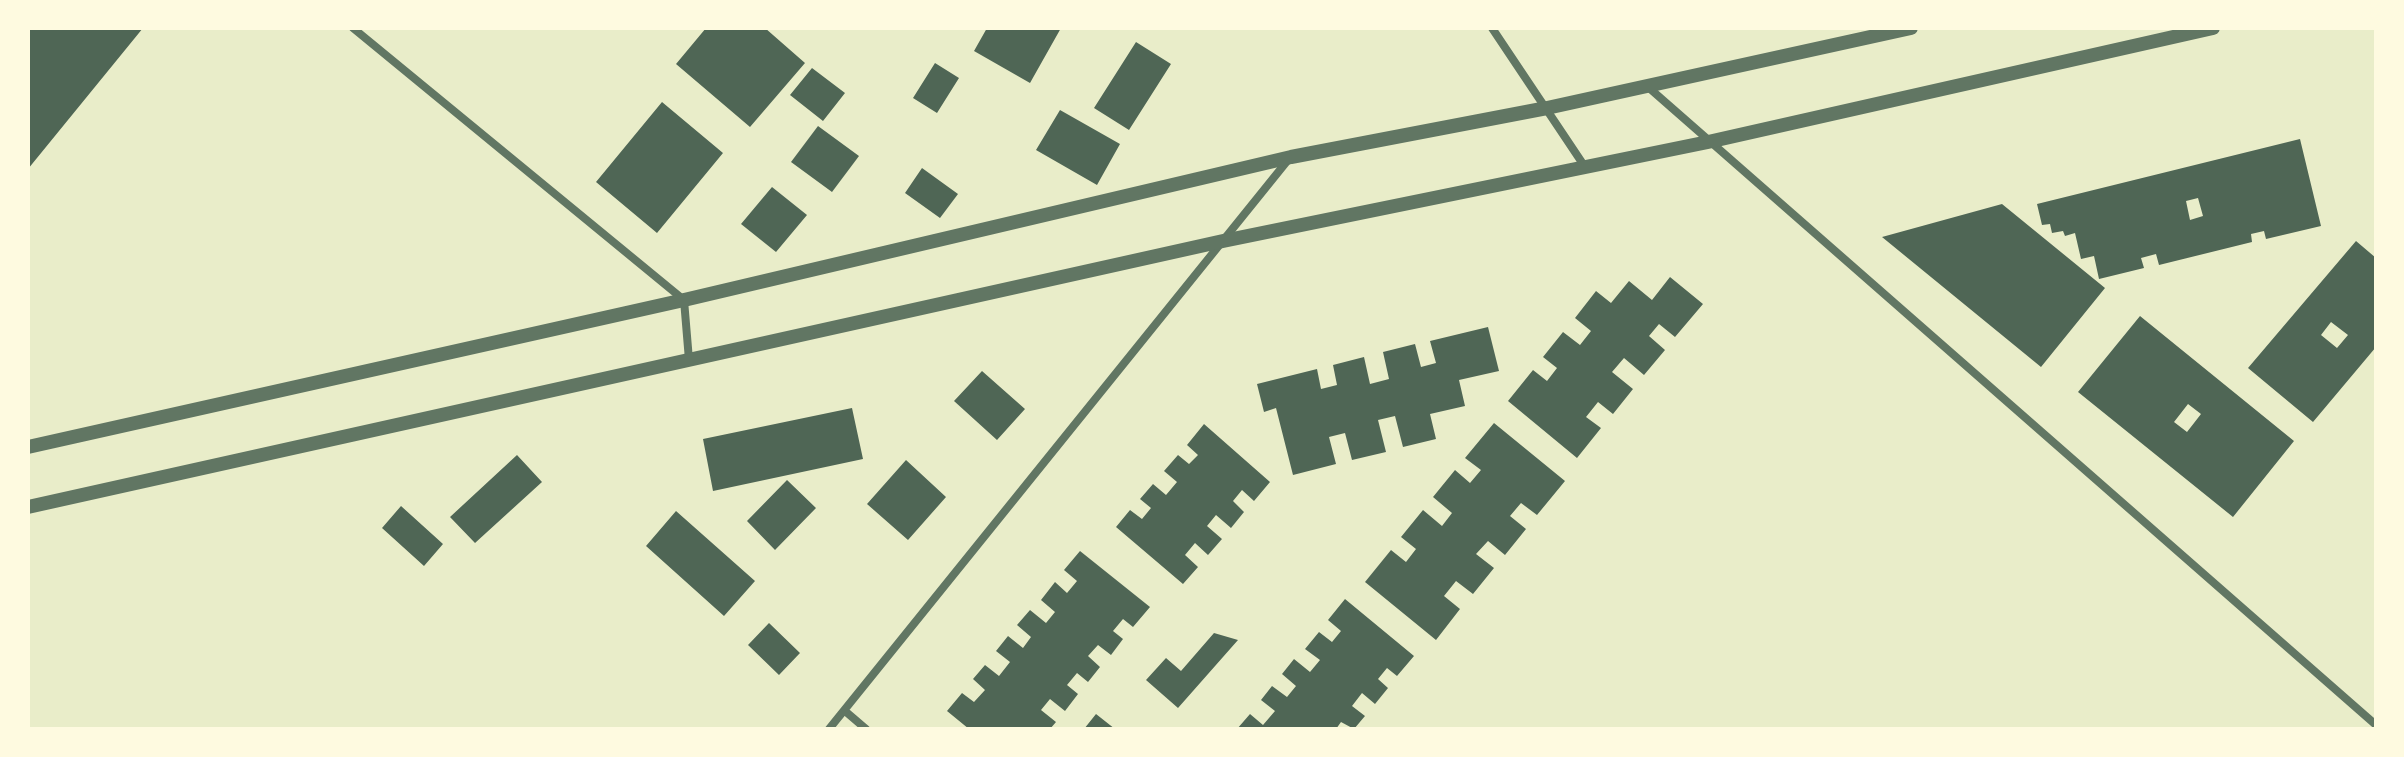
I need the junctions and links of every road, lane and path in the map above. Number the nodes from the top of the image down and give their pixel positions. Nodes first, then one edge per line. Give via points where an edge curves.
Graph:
1 (353, 28) edge
2 (1492, 28) edge
3 (1911, 28) edge
4 (2213, 28) edge
5 (1648, 87) junction
6 (1547, 108) junction
7 (1708, 142) junction
8 (1291, 157) junction
9 (1586, 168) junction
10 (1223, 241) junction
11 (684, 300) junction
12 (689, 360) junction
13 (28, 447) edge
14 (28, 507) edge
15 (845, 711) junction
16 (2376, 725) edge
17 (829, 729) edge
18 (866, 729) edge

1 - 11 street
2 - 6 street
3 - 5 street
4 - 7 street
5 - 6 street
5 - 7 street
6 - 8 street
6 - 9 street
7 - 9 street
7 - 16 street
8 - 10 street
8 - 11 street
9 - 10 street
10 - 12 street
10 - 15 street
11 - 12 street
11 - 13 street
12 - 14 street
15 - 17 street
15 - 18 street

